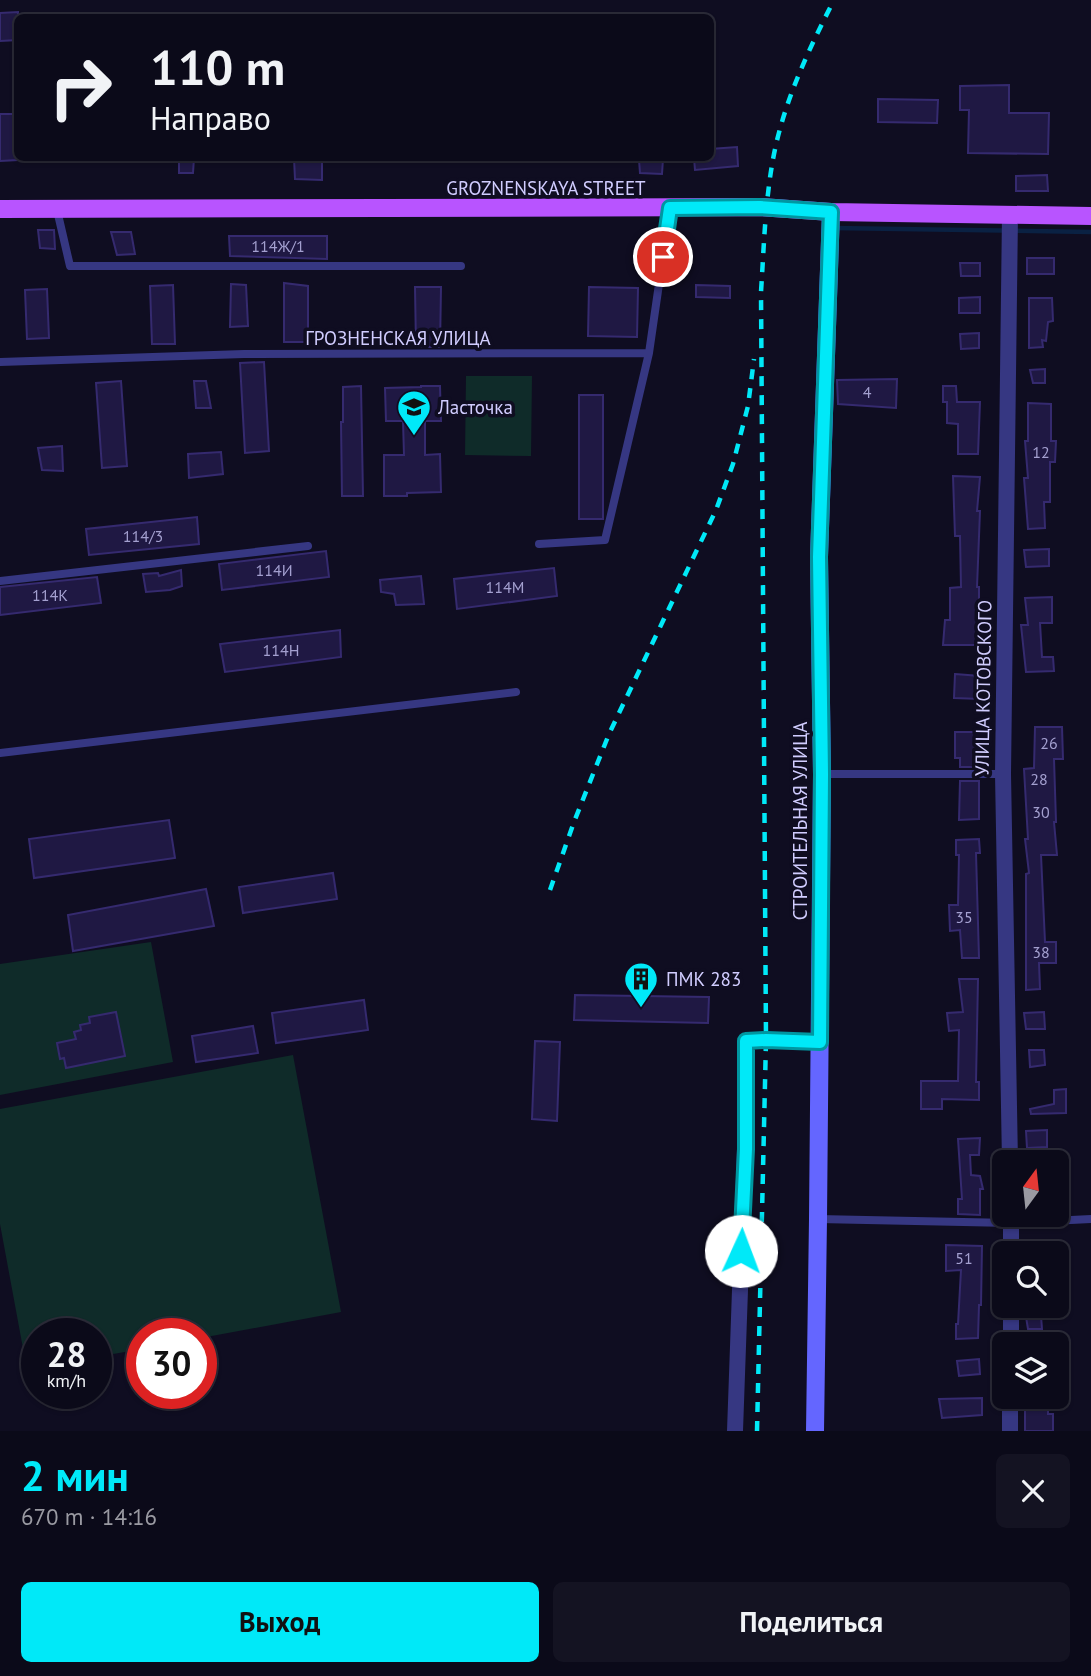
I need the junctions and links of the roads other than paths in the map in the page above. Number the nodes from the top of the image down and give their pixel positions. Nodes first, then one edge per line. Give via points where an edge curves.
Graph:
1 (670, 208) junction
2 (0, 209) edge
3 (57, 209) junction
4 (831, 212) junction
5 (1010, 214) junction
6 (1091, 216) edge
7 (461, 266) dead end
8 (649, 353) junction
9 (0, 362) edge
10 (538, 544) dead end
11 (309, 546) dead end
12 (0, 581) edge
13 (516, 692) dead end
14 (0, 754) edge
15 (822, 774) junction
16 (1003, 774) junction
17 (820, 1042) junction
18 (1010, 1150) edge
19 (818, 1219) junction
20 (992, 1219) edge
21 (1069, 1219) edge
22 (1091, 1219) edge
23 (1010, 1409) edge
24 (734, 1431) edge
25 (815, 1431) edge
26 (1010, 1431) edge

1 - 3 main road, GROZNENSKAYA STREET
1 - 4 main road, GROZNENSKAYA STREET
1 - 8 lane
2 - 3 main road, GROZNENSKAYA STREET
3 - 7 lane via 70,266
4 - 5 main road, GROZNENSKAYA STREET
4 - 15 street, СТРОИТЕЛЬНАЯ УЛИЦА via 819,557
5 - 6 main road, GROZNENSKAYA STREET
5 - 16 street, УЛИЦА КОТОВСКОГО
8 - 9 lane, ГРОЗНЕНСКАЯ УЛИЦА via 244,354
8 - 10 lane via 605,540
11 - 12 lane
13 - 14 lane
15 - 16 lane
15 - 17 street, СТРОИТЕЛЬНАЯ УЛИЦА
16 - 18 street, УЛИЦА КОТОВСКОГО
17 - 19 street, СТРОИТЕЛЬНАЯ УЛИЦА
17 - 24 street via 746,1041
19 - 20 lane
19 - 25 street, СТРОИТЕЛЬНАЯ УЛИЦА
21 - 22 lane
23 - 26 street

